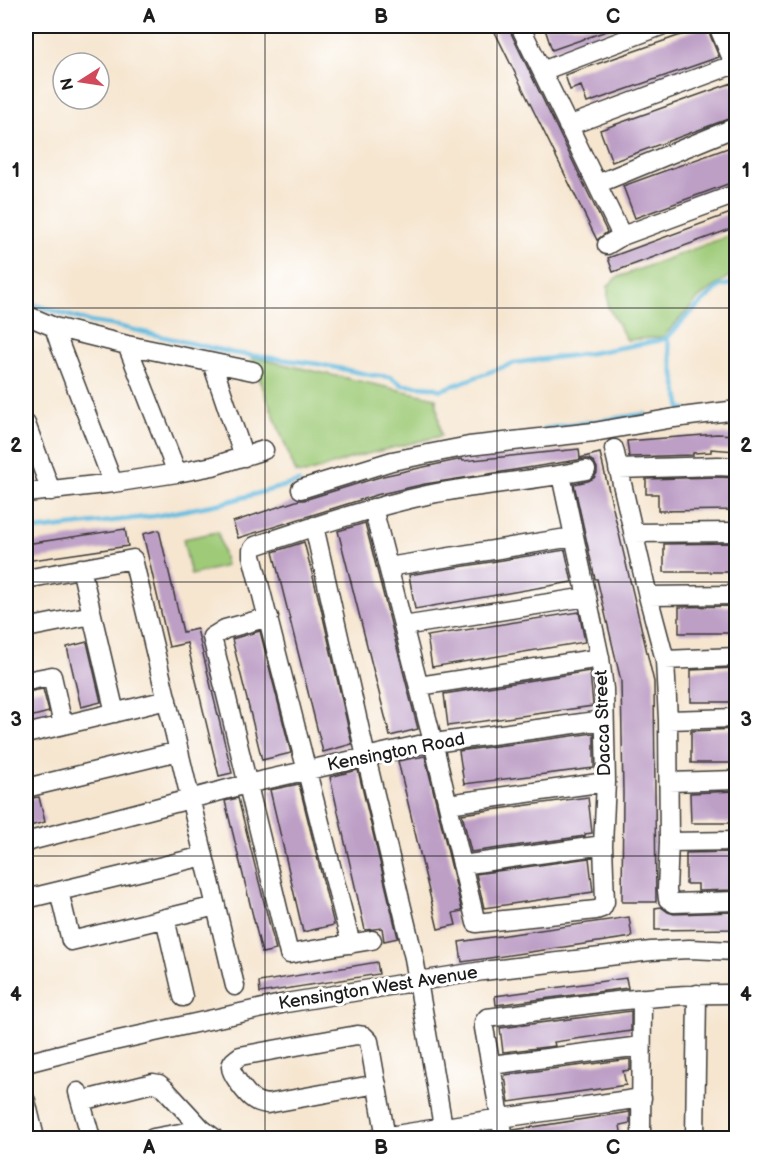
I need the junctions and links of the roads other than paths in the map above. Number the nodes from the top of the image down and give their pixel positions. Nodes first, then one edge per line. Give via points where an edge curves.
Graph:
1 (520, 26) edge
2 (661, 26) edge
3 (718, 26) edge
4 (736, 66) edge
5 (542, 71) junction
6 (568, 126) junction
7 (736, 127) edge
8 (597, 184) junction
9 (736, 194) edge
10 (26, 315) edge
11 (54, 327) junction
12 (127, 345) junction
13 (212, 363) junction
14 (253, 371) dead end
15 (736, 412) edge
16 (26, 424) edge
17 (614, 449) dead end
18 (264, 450) dead end
19 (244, 457) junction
20 (736, 467) edge
21 (618, 469) junction
22 (586, 470) dead end
23 (177, 473) junction
24 (561, 475) junction
25 (113, 483) junction
26 (301, 489) dead end
27 (51, 491) junction
28 (26, 493) edge
29 (373, 508) junction
30 (314, 526) junction
31 (736, 532) edge
32 (633, 533) junction
33 (573, 537) junction
34 (388, 567) junction
35 (81, 568) junction
36 (26, 579) edge
37 (736, 595) edge
38 (648, 596) junction
39 (586, 597) junction
40 (92, 615) junction
41 (268, 617) junction
42 (403, 626) junction
43 (26, 628) edge
44 (736, 657) edge
45 (600, 658) junction
46 (665, 660) junction
47 (26, 681) edge
48 (419, 686) junction
49 (167, 700) junction
50 (115, 712) junction
51 (736, 718) edge
52 (604, 720) junction
53 (668, 720) junction
54 (63, 725) junction
55 (26, 734) edge
56 (433, 742) junction
57 (179, 751) junction
58 (366, 757) junction
59 (306, 770) junction
60 (736, 780) edge
61 (606, 782) junction
62 (669, 782) junction
63 (247, 784) junction
64 (26, 788) edge
65 (190, 799) junction
66 (448, 804) junction
67 (736, 841) edge
68 (26, 842) edge
69 (669, 842) junction
70 (603, 845) junction
71 (204, 856) junction
72 (462, 865) junction
73 (59, 891) junction
74 (26, 900) edge
75 (736, 901) edge
76 (216, 906) junction
77 (165, 918) junction
78 (372, 940) dead end
79 (351, 944) junction
80 (736, 951) edge
81 (419, 981) junction
82 (235, 986) dead end
83 (697, 994) junction
84 (736, 994) edge
85 (183, 997) dead end
86 (642, 998) junction
87 (641, 1046) junction
88 (26, 1063) edge
89 (491, 1065) junction
90 (377, 1084) junction
91 (642, 1098) junction
92 (26, 1101) edge
93 (501, 1118) junction
94 (444, 1133) edge
95 (208, 1134) edge
96 (34, 1138) edge
97 (91, 1138) edge
98 (153, 1138) edge
99 (382, 1138) edge
100 (504, 1138) edge
101 (641, 1138) edge
102 (694, 1138) edge

1 - 5 street
2 - 5 street
3 - 4 street
4 - 6 street
5 - 6 street
6 - 8 street
7 - 8 street
8 - 9 street via 615,241
10 - 11 street
11 - 12 street
11 - 25 street
12 - 13 street
12 - 23 street
13 - 14 street
13 - 19 street
15 - 26 street via 469,446 392,461
16 - 27 street
17 - 21 street
18 - 19 street
19 - 23 street
20 - 21 street
21 - 32 street
22 - 24 street
23 - 25 street
24 - 29 street
24 - 33 street, Dacca Street
25 - 27 street
27 - 28 street
29 - 30 street
29 - 34 street
30 - 41 street via 252,550
30 - 58 street
31 - 32 street
32 - 38 street
33 - 34 street
33 - 39 street, Dacca Street
34 - 42 street
35 - 36 street
35 - 40 street
35 - 49 street via 133,559
37 - 38 street
38 - 46 street
39 - 42 street
39 - 45 street, Dacca Street
40 - 43 street
40 - 50 street
41 - 59 street
41 - 63 street via 225,629 212,637
42 - 48 street
44 - 46 street
45 - 48 street
45 - 52 street, Dacca Street
46 - 53 street
47 - 54 street via 52,676
48 - 56 street
49 - 50 street
49 - 57 street
50 - 54 street
51 - 53 street
52 - 56 street, Kensington Road
52 - 61 street, Dacca Street
53 - 62 street
54 - 55 street
56 - 58 street, Kensington Road
56 - 66 street
57 - 64 street
57 - 65 street
58 - 59 street, Kensington Road
58 - 81 street
59 - 63 street, Kensington Road
59 - 79 street
60 - 62 street
61 - 66 street
61 - 70 street, Dacca Street
62 - 69 street
63 - 65 street, Kensington Road
63 - 79 street via 289,954
65 - 68 street, Kensington Road
65 - 71 street
66 - 72 street
67 - 69 street
69 - 75 street via 668,899 674,903
70 - 72 street
70 - 72 street, Dacca Street via 605,902 596,910 476,923
71 - 73 street
71 - 76 street
73 - 74 street
73 - 77 street via 70,941
76 - 77 street
76 - 82 street
77 - 85 street
78 - 79 street
80 - 81 street, Kensington West Avenue via 639,952
81 - 88 street, Kensington West Avenue via 267,1006
81 - 94 street
83 - 84 street
83 - 86 street
83 - 102 street
86 - 87 street
86 - 89 street via 488,1018 484,1028
87 - 89 street
87 - 91 street
89 - 93 street
90 - 90 street via 267,1104 250,1098 230,1067 240,1056 357,1035 369,1041
90 - 99 street
91 - 93 street
91 - 101 street
92 - 96 street
93 - 94 street
93 - 100 street
94 - 99 street
95 - 97 street via 165,1089 153,1083 80,1096
95 - 98 street

